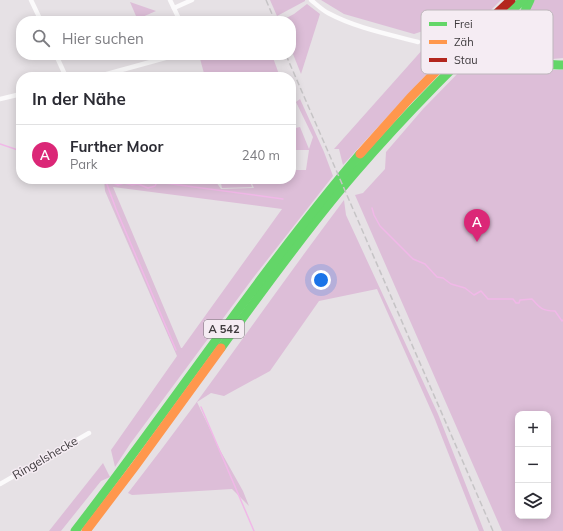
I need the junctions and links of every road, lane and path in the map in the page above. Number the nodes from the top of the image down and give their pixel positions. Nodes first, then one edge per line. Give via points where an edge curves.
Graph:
1 (31, 0) edge
2 (170, 0) edge
3 (192, 0) edge
4 (311, 0) edge
5 (502, 0) edge
6 (511, 0) edge
7 (523, 0) edge
8 (530, 0) edge
9 (174, 8) junction
10 (494, 10) edge
11 (500, 10) edge
12 (512, 10) edge
13 (523, 10) edge
14 (39, 16) edge
15 (178, 16) edge
16 (418, 42) dead end
17 (58, 60) edge
18 (158, 60) edge
19 (563, 65) edge
20 (553, 66) edge
21 (64, 72) edge
22 (114, 72) edge
23 (434, 74) edge
24 (445, 74) edge
25 (450, 74) edge
26 (439, 80) junction
27 (16, 95) edge
28 (0, 99) edge
29 (357, 164) junction
30 (89, 433) dead end
31 (0, 484) edge
32 (109, 495) junction
33 (75, 531) edge
34 (86, 531) edge

1 - 14 street
2 - 9 street
3 - 9 street
4 - 16 street via 342,20
5 - 10 highway
6 - 11 highway, A 542
7 - 12 highway, A 542
8 - 13 highway
9 - 15 street
17 - 21 street
18 - 22 street
19 - 20 highway
23 - 29 highway, A 542
24 - 26 highway, A 542
25 - 26 highway
26 - 29 highway, A 542
27 - 28 street
29 - 32 highway, A 542 via 130,474
29 - 32 highway, A 542 via 326,196 278,257 126,465
30 - 31 street, Ringelshecke
32 - 33 highway, A 542
32 - 34 highway, A 542

